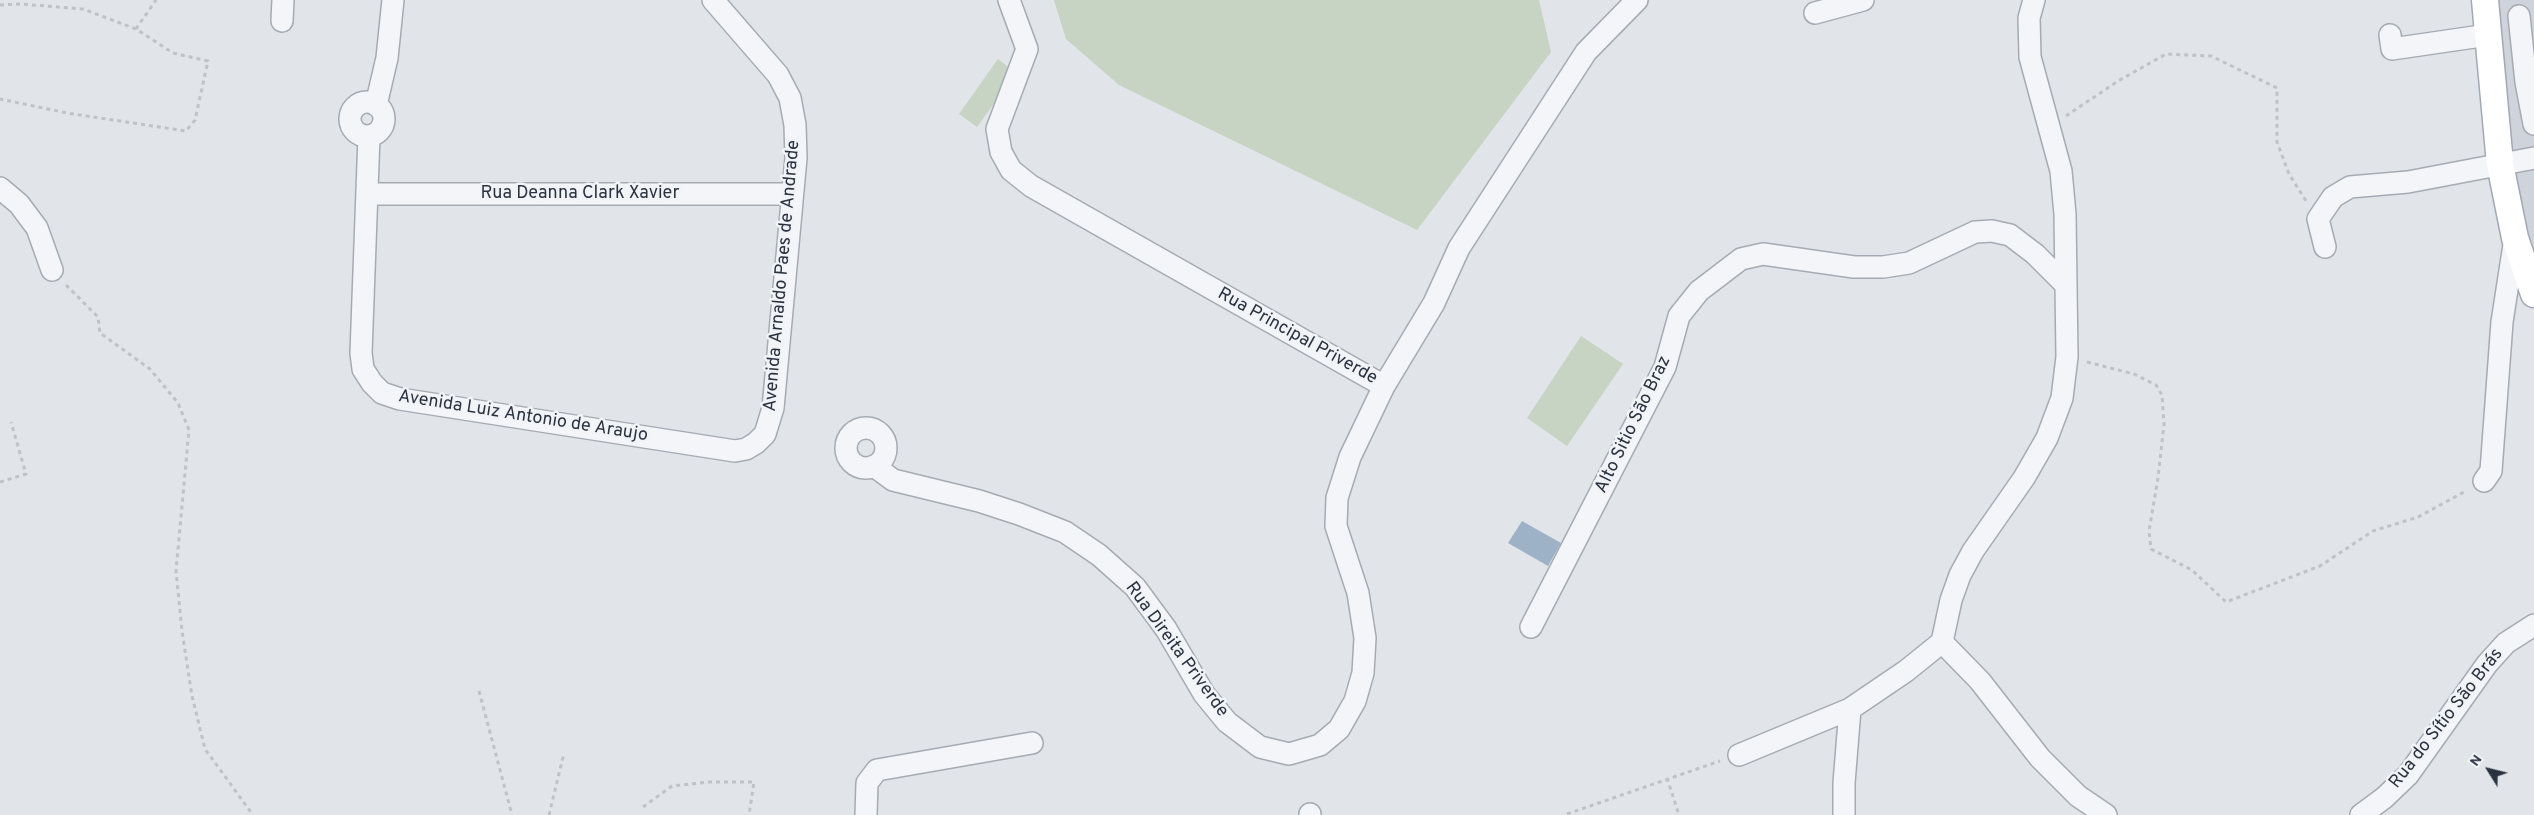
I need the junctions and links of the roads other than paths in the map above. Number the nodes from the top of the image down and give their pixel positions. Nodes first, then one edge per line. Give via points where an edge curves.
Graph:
1 (393, 0) edge
2 (713, 0) edge
3 (1009, 0) edge
4 (1636, 0) edge
5 (1863, 0) edge
6 (2034, 0) edge
7 (1814, 13) dead end
8 (2526, 14) edge
9 (2486, 19) edge
10 (2390, 34) dead end
11 (2530, 82) edge
12 (376, 105) junction
13 (2534, 124) edge
14 (370, 136) junction
15 (2534, 158) edge
16 (2500, 164) junction
17 (0, 188) edge
18 (367, 194) junction
19 (792, 194) junction
20 (2515, 238) junction
21 (2325, 248) dead end
22 (52, 270) road end
23 (2066, 284) junction
24 (2534, 294) edge
25 (1384, 386) junction
26 (746, 449) joint
27 (874, 466) dead end
28 (2484, 482) road end
29 (2534, 624) edge
30 (1531, 627) dead end
31 (1942, 642) junction
32 (1850, 709) junction
33 (1032, 743) dead end
34 (1739, 755) road end
35 (866, 815) edge
36 (1844, 815) edge
37 (2106, 815) edge
38 (2361, 815) edge

1 - 12 street via 387,58
2 - 19 street, Avenida Arnaldo Paes de Andrade via 778,75 790,98 795,125
3 - 25 street, Rua Principal Priverde via 1027,49 997,129 1001,152 1011,170 1039,191
4 - 25 street, Rua Principal Priverde via 1586,52 1459,248 1434,302
5 - 7 street
6 - 23 street via 2030,18 2030,57 2061,171
8 - 9 street
8 - 11 street
9 - 10 street via 2392,49
9 - 16 main road
11 - 13 street
12 - 14 street via 383,114 383,126
12 - 14 street via 361,103 350,115 350,126 354,131
14 - 18 street, Avenida Luiz Antonio de Araujo
15 - 16 street
16 - 20 main road
16 - 21 street via 2408,182 2350,187 2333,197 2318,219
17 - 22 street via 19,204 37,228
18 - 19 street, Rua Deanna Clark Xavier
18 - 26 street, Avenida Luiz Antonio de Araujo via 361,353 364,369 382,393 400,399 735,451
19 - 26 street, Avenida Arnaldo Paes de Andrade via 773,408 765,434
20 - 24 main road
20 - 28 street via 2502,322 2491,471
23 - 30 street, Alto Sitio São Braz via 2010,235 1992,231 1975,232 1909,262 1883,267 1854,267 1763,254 1741,259 1699,291 1679,316 1665,367
23 - 31 street via 2067,357 2062,398 2047,438 2024,478 1960,575
25 - 27 street, Rua Direita Priverde via 1350,457 1336,498 1336,526 1358,593 1365,638 1363,673 1354,701 1339,729 1320,745 1289,754 1260,747 1227,722 1204,694 1166,629 1134,587 1099,554 1065,532 1019,514 893,480
29 - 38 street, Rua do Sítio São Brás via 2506,643 2487,664 2408,775
31 - 32 street
31 - 37 street via 1980,681 2040,758 2078,796
32 - 34 street
32 - 36 street
33 - 35 street via 878,770 867,783

